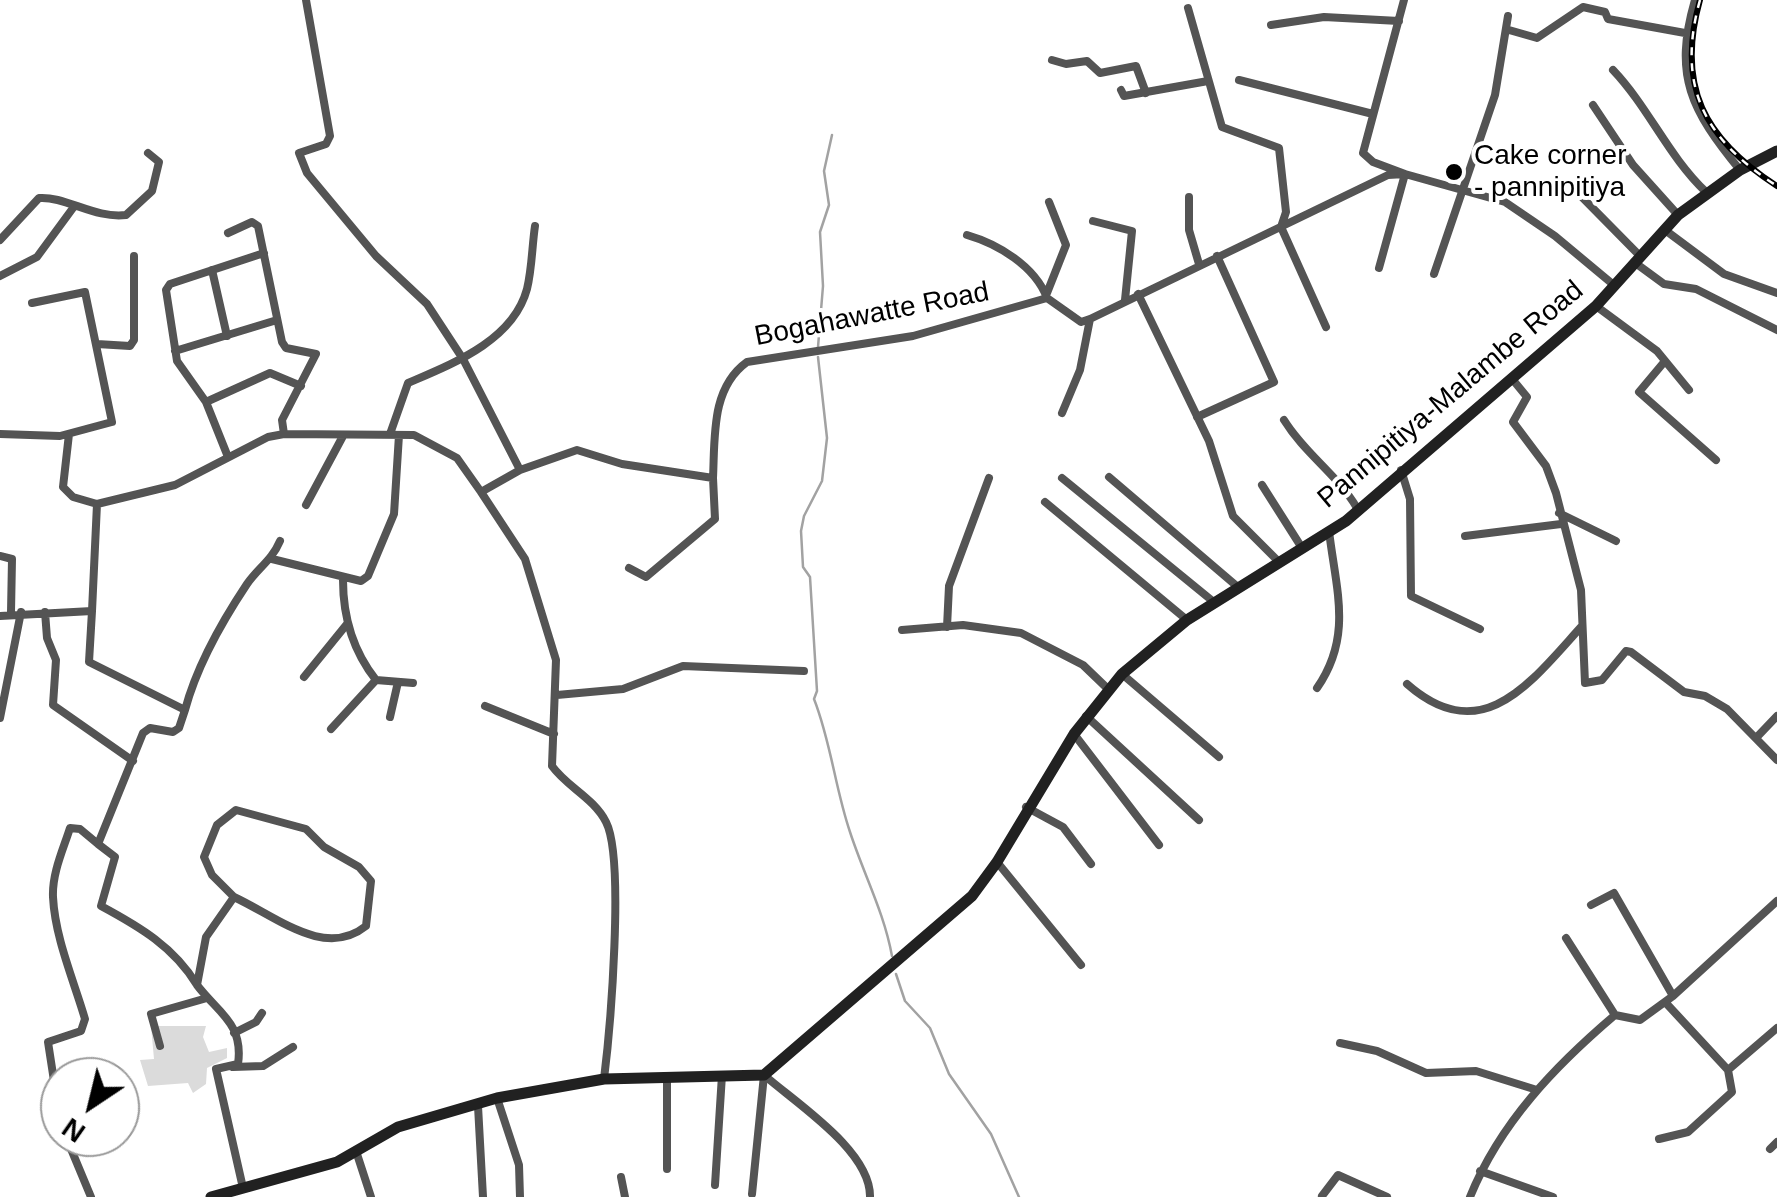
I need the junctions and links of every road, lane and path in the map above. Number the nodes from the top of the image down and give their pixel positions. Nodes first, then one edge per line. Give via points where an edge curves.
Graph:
1 (306, 0) edge
2 (1404, 0) edge
3 (1695, 0) edge
4 (1188, 8) dead end
5 (1508, 16) dead end
6 (1399, 21) junction
7 (1271, 25) dead end
8 (1509, 30) junction
9 (1686, 33) junction
10 (1052, 60) dead end
11 (1613, 70) dead end
12 (1239, 80) dead end
13 (1208, 81) junction
14 (1121, 90) dead end
15 (1146, 93) junction
16 (1593, 105) dead end
17 (1373, 114) junction
18 (1777, 151) edge
19 (148, 153) dead end
20 (1740, 170) junction
21 (1406, 174) junction
22 (1571, 186) dead end
23 (1464, 188) junction
24 (1706, 192) junction
25 (1190, 196) dead end
26 (1049, 202) dead end
27 (73, 208) junction
28 (1678, 215) junction
29 (1093, 221) dead end
30 (535, 226) dead end
31 (1281, 228) junction
32 (1666, 230) junction
33 (228, 234) dead end
34 (967, 235) dead end
35 (0, 240) edge
36 (264, 252) junction
37 (134, 256) dead end
38 (1217, 256) junction
39 (1636, 258) junction
40 (1200, 264) junction
41 (1379, 268) dead end
42 (212, 270) junction
43 (1434, 274) dead end
44 (0, 276) edge
45 (1615, 286) junction
46 (1777, 293) edge
47 (1138, 294) junction
48 (1047, 295) junction
49 (1125, 300) junction
50 (32, 303) dead end
51 (1596, 306) junction
52 (1090, 319) junction
53 (277, 320) junction
54 (1326, 327) dead end
55 (1777, 330) edge
56 (226, 336) junction
57 (97, 344) junction
58 (175, 351) junction
59 (463, 359) junction
60 (1664, 361) junction
61 (1513, 380) junction
62 (301, 386) junction
63 (1689, 390) dead end
64 (206, 402) junction
65 (1062, 413) dead end
66 (1198, 417) junction
67 (1284, 420) dead end
68 (0, 434) edge
69 (70, 434) junction
70 (284, 434) junction
71 (395, 434) junction
72 (343, 436) junction
73 (228, 457) junction
74 (1716, 460) dead end
75 (520, 470) junction
76 (1401, 470) junction
77 (713, 478) junction
78 (988, 478) dead end
79 (1062, 478) dead end
80 (1109, 478) dead end
81 (1262, 485) dead end
82 (482, 492) junction
83 (1045, 502) dead end
84 (97, 504) junction
85 (306, 505) dead end
86 (1358, 508) junction
87 (1559, 514) junction
88 (1561, 524) junction
89 (1329, 531) junction
90 (1465, 536) dead end
91 (280, 541) dead end
92 (1616, 541) dead end
93 (1302, 548) junction
94 (0, 556) edge
95 (272, 559) junction
96 (1278, 562) junction
97 (629, 568) dead end
98 (343, 580) junction
99 (1240, 588) junction
100 (1215, 604) junction
101 (92, 610) junction
102 (16, 612) junction
103 (45, 612) junction
104 (0, 616) edge
105 (1187, 620) junction
106 (347, 624) junction
107 (1581, 627) junction
108 (1480, 629) dead end
109 (902, 630) dead end
110 (946, 630) junction
111 (804, 671) dead end
112 (1122, 674) junction
113 (304, 677) dead end
114 (376, 680) junction
115 (398, 682) junction
116 (412, 682) dead end
117 (1408, 684) dead end
118 (1317, 688) dead end
119 (1109, 690) junction
120 (557, 695) junction
121 (485, 706) dead end
122 (185, 710) junction
123 (1086, 716) junction
124 (1777, 716) edge
125 (390, 717) dead end
126 (0, 718) edge
127 (331, 729) dead end
128 (554, 734) junction
129 (1074, 734) junction
130 (1756, 738) junction
131 (1219, 757) dead end
132 (1777, 760) edge
133 (133, 761) junction
134 (1026, 807) junction
135 (1199, 820) dead end
136 (98, 844) junction
137 (1159, 846) dead end
138 (997, 862) junction
139 (1091, 864) dead end
140 (234, 896) junction
141 (1777, 900) edge
142 (1591, 905) dead end
143 (1566, 938) dead end
144 (1081, 966) dead end
145 (197, 985) junction
146 (207, 998) junction
147 (1669, 999) junction
148 (262, 1013) dead end
149 (1615, 1016) junction
150 (1777, 1028) edge
151 (234, 1033) junction
152 (1340, 1043) dead end
153 (160, 1046) dead end
154 (293, 1047) dead end
155 (50, 1057) edge
156 (232, 1067) junction
157 (1728, 1070) junction
158 (722, 1074) junction
159 (764, 1075) junction
160 (667, 1076) junction
161 (604, 1079) junction
162 (1537, 1090) junction
163 (498, 1098) junction
164 (478, 1106) junction
165 (1659, 1139) dead end
166 (356, 1151) junction
167 (75, 1157) edge
168 (667, 1169) dead end
169 (1480, 1171) junction
170 (621, 1177) dead end
171 (715, 1185) dead end
172 (244, 1188) junction
173 (752, 1194) dead end
174 (1322, 1196) edge
175 (92, 1197) edge
176 (212, 1197) edge
177 (372, 1197) edge
178 (484, 1197) edge
179 (520, 1197) edge
180 (626, 1197) edge
181 (870, 1197) edge
182 (1387, 1197) edge
183 (1470, 1197) edge
184 (1553, 1197) edge

1 - 59 street via 330,136 326,144 298,153 376,256 427,304
2 - 6 street
3 - 9 street
4 - 13 street
5 - 8 street
6 - 7 street via 1314,17
6 - 17 street
8 - 9 street via 1537,38 1584,7 1608,19
8 - 23 street
9 - 20 street via 1687,81 1712,134
10 - 15 street via 1088,60 1100,73 1136,66
11 - 24 street via 1680,167
12 - 17 street
13 - 15 street
13 - 31 street via 1222,127 1279,148 1286,212
14 - 15 street via 1124,96
16 - 28 street via 1633,165
17 - 21 street via 1364,154
18 - 20 street, Pannipitiya-Malambe Road
19 - 27 street via 159,162 152,190 126,214
20 - 24 street, Pannipitiya-Malambe Road
21 - 23 street
21 - 31 street via 1374,180
21 - 41 street
22 - 39 street
23 - 43 street
23 - 45 street via 1505,202
24 - 28 street, Pannipitiya-Malambe Road
25 - 40 street via 1189,230
26 - 48 street via 1066,245
27 - 35 street via 39,198
27 - 44 street via 37,257
28 - 32 street, Pannipitiya-Malambe Road
29 - 49 street via 1132,231
30 - 59 street via 522,302 490,341
31 - 38 street
31 - 54 street
32 - 39 street, Pannipitiya-Malambe Road
32 - 46 street via 1724,274
33 - 36 street via 252,222
34 - 48 street via 996,244
36 - 42 street
36 - 53 street
37 - 57 street via 134,340 130,346
38 - 40 street
38 - 66 street via 1274,382
39 - 45 street, Pannipitiya-Malambe Road
39 - 55 street via 1664,284 1696,289
40 - 47 street
42 - 56 street
42 - 58 street via 166,290
45 - 51 street, Pannipitiya-Malambe Road
47 - 49 street
47 - 66 street
48 - 52 street via 1081,322
48 - 77 street, Bogahawatte Road via 914,336 747,362 728,376 716,420
49 - 52 street
50 - 57 street via 85,292
51 - 60 street
51 - 61 street, Pannipitiya-Malambe Road
52 - 65 street
53 - 56 street
53 - 62 street via 286,348 316,354
56 - 58 street
57 - 69 street via 112,422
58 - 64 street
59 - 71 street via 408,383
59 - 75 street
60 - 63 street
60 - 74 street via 1638,392
61 - 76 street, Pannipitiya-Malambe Road
61 - 87 street via 1526,396 1513,422 1546,466
62 - 64 street via 270,373
62 - 70 street via 282,420
64 - 73 street
66 - 96 street via 1233,516
67 - 86 street
68 - 69 street
69 - 84 street via 64,486 73,497
70 - 72 street
70 - 73 street
71 - 72 street
71 - 82 street via 414,435 457,458
71 - 98 street via 394,514 368,576
72 - 85 street
73 - 84 street via 175,485
75 - 77 street via 577,450
75 - 82 street
76 - 86 street, Pannipitiya-Malambe Road
76 - 108 street via 1410,498 1412,596
77 - 97 street, Bogahawatte Road via 716,519 646,577
78 - 110 street via 949,586
79 - 100 street
80 - 99 street
81 - 93 street
82 - 120 street via 525,559 556,660
83 - 105 street
84 - 101 street
86 - 89 street, Pannipitiya-Malambe Road
87 - 88 street
87 - 92 street
88 - 90 street
88 - 107 street via 1581,590
89 - 93 street, Pannipitiya-Malambe Road
89 - 118 street via 1342,634
91 - 95 street
93 - 96 street, Pannipitiya-Malambe Road
94 - 102 street via 12,560
95 - 98 street
95 - 122 street via 250,580 212,642
96 - 99 street, Pannipitiya-Malambe Road
98 - 106 street
99 - 100 street, Pannipitiya-Malambe Road
100 - 105 street, Pannipitiya-Malambe Road
101 - 103 street
101 - 122 street via 89,662
102 - 103 street
102 - 104 street
102 - 126 street
103 - 133 street via 56,660 53,705
105 - 112 street, Pannipitiya-Malambe Road
106 - 113 street
106 - 114 street
107 - 117 street via 1528,685 1492,709 1464,712 1428,702
107 - 130 street via 1586,683 1602,680 1631,652 1684,692 1727,710
109 - 110 street
110 - 119 street via 963,625 1021,633 1083,665
111 - 120 street via 683,666 623,689
112 - 119 street, Pannipitiya-Malambe Road
112 - 131 street
114 - 115 street
114 - 127 street
115 - 116 street
115 - 125 street
119 - 123 street, Pannipitiya-Malambe Road
120 - 128 street
121 - 128 street
122 - 133 street via 172,732 143,733
123 - 129 street, Pannipitiya-Malambe Road
123 - 135 street
124 - 130 street
128 - 161 street via 552,766 609,827 616,888
129 - 134 street, Pannipitiya-Malambe Road
129 - 137 street
130 - 132 street
133 - 136 street
134 - 138 street, Pannipitiya-Malambe Road
134 - 139 street via 1063,827
136 - 145 street via 115,857 101,906 182,960
136 - 155 street via 70,828 56,871 53,897 62,943 86,1020 81,1031 48,1042
138 - 144 street
138 - 159 street, Pannipitiya-Malambe Road via 972,896
140 - 140 street via 204,858 216,825 236,810 306,829 359,867 372,894 366,926 349,939 326,942
140 - 145 street via 206,937
141 - 147 street
142 - 147 street via 1614,893
143 - 149 street
145 - 146 street
146 - 151 street via 225,1010
146 - 153 street via 151,1014
147 - 149 street via 1640,1020
147 - 157 street
148 - 151 street
149 - 162 street
150 - 157 street
151 - 156 street via 240,1057
152 - 162 street via 1426,1073 1476,1071
154 - 156 street via 263,1066
156 - 172 street via 216,1069
157 - 165 street via 1732,1092 1688,1132
158 - 159 street
158 - 160 street
158 - 171 street
159 - 173 street
159 - 181 street via 856,1156 871,1182
160 - 161 street
160 - 168 street
161 - 163 street
162 - 169 street
163 - 164 street
163 - 179 street via 519,1164
164 - 166 street via 398,1127
164 - 178 street
166 - 172 street
166 - 177 street
167 - 175 street
169 - 183 street
169 - 184 street
170 - 180 street
172 - 176 street
174 - 182 street via 1338,1175

